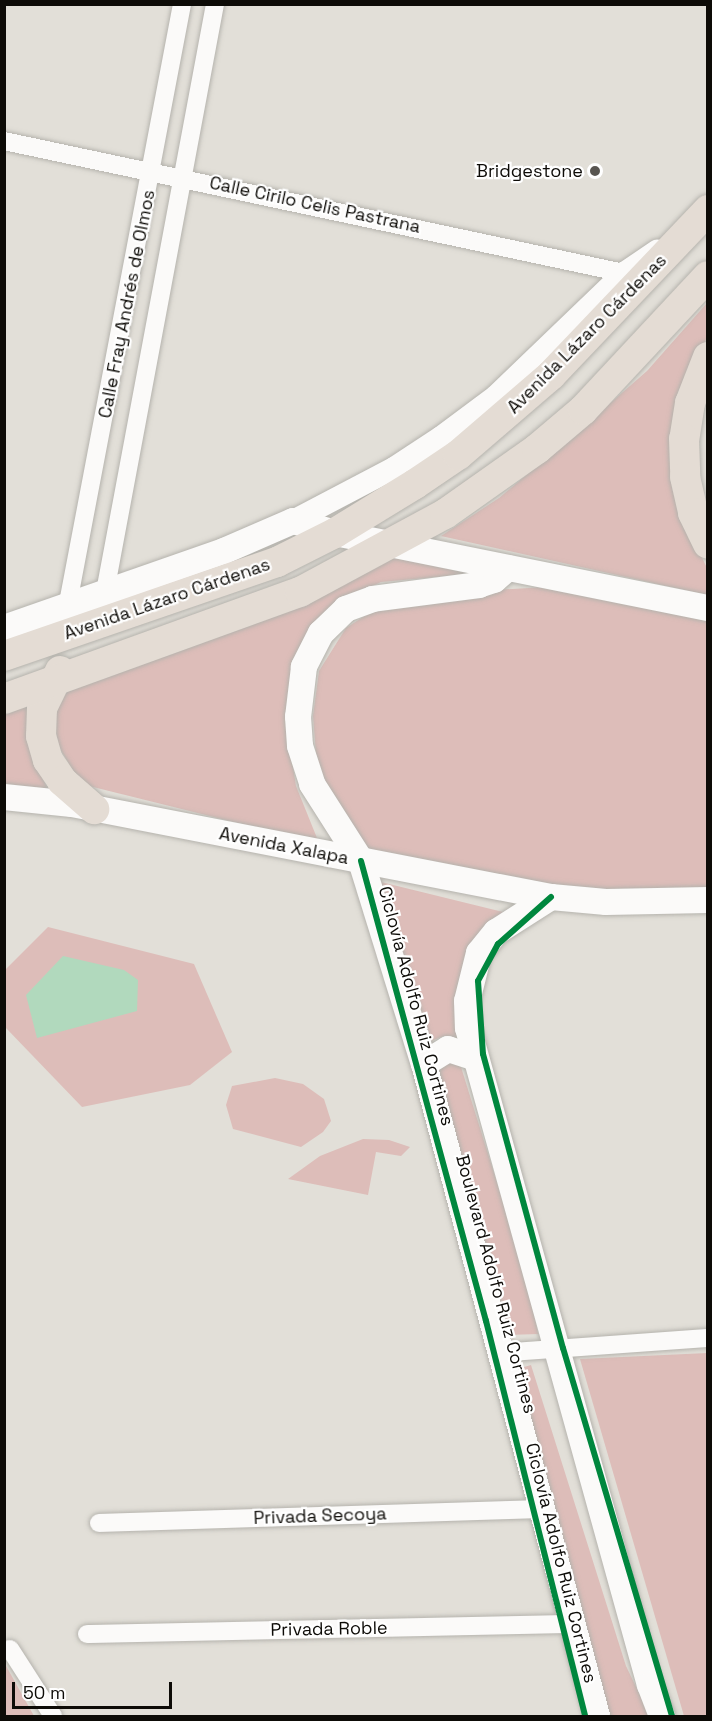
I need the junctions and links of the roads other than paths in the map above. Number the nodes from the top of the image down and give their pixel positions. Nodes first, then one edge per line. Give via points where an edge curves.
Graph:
1 (182, 4) edge
2 (215, 4) edge
3 (4, 141) edge
4 (153, 170) junction
5 (184, 177) junction
6 (702, 218) edge
7 (624, 273) junction
8 (708, 276) edge
9 (708, 357) edge
10 (293, 521) junction
11 (335, 533) junction
12 (708, 544) edge
13 (394, 545) junction
14 (508, 568) junction
15 (105, 592) junction
16 (68, 603) junction
17 (708, 608) edge
18 (98, 621) junction
19 (4, 628) edge
20 (4, 656) edge
21 (52, 682) junction
22 (4, 699) edge
23 (4, 797) edge
24 (94, 809) junction
25 (361, 861) junction
26 (551, 897) junction
27 (708, 900) edge
28 (476, 1058) junction
29 (424, 1064) junction
30 (708, 1338) edge
31 (555, 1348) junction
32 (498, 1353) junction
33 (540, 1509) junction
34 (99, 1522) dead end
35 (570, 1624) junction
36 (87, 1634) dead end
37 (10, 1649) dead end
38 (53, 1716) edge
39 (597, 1716) edge
40 (662, 1716) edge

1 - 4 street, Calle Fray Andrés de Olmos
2 - 5 street, Calle Fray Andrés de Olmos
3 - 4 street, Calle Cirilo Celis Pastrana
4 - 5 street, Calle Cirilo Celis Pastrana
4 - 16 street, Calle Fray Andrés de Olmos
5 - 7 street, Calle Cirilo Celis Pastrana
5 - 15 street, Calle Fray Andrés de Olmos
6 - 7 street
6 - 11 highway, Avenida Lázaro Cárdenas via 592,334 500,420 458,455
7 - 10 street via 496,396 394,468
8 - 13 highway via 583,410 490,483
9 - 12 highway via 690,403 684,439 685,477 693,513
10 - 11 main road
10 - 15 main road via 224,551
11 - 13 main road
11 - 18 highway, Avenida Lázaro Cárdenas via 242,577
13 - 14 main road
13 - 21 highway via 252,612
14 - 17 main road
14 - 25 main road, Boulevard Adolfo Ruiz Cortines via 494,580 479,585 373,599 346,609 321,633 304,667 298,717 300,746 312,784
15 - 16 main road
16 - 19 main road
18 - 20 highway, Avenida Lázaro Cárdenas
18 - 21 highway
21 - 22 highway
21 - 24 highway via 42,708 41,736 48,760 62,781
23 - 24 main road, Avenida Xalapa
24 - 25 main road, Avenida Xalapa
25 - 26 main road, Avenida Xalapa
25 - 29 main road, Boulevard Adolfo Ruiz Cortines
26 - 27 main road, Avenida Xalapa via 606,902
26 - 28 main road via 496,932 478,953 466,1001
28 - 29 main road via 448,1048
28 - 31 main road
29 - 32 main road, Boulevard Adolfo Ruiz Cortines
30 - 31 street
31 - 32 street
31 - 40 main road
32 - 33 main road, Boulevard Adolfo Ruiz Cortines
33 - 34 street, Privada Secoya
33 - 35 main road, Boulevard Adolfo Ruiz Cortines
35 - 36 street, Privada Roble
35 - 39 main road, Boulevard Adolfo Ruiz Cortines
37 - 38 street

